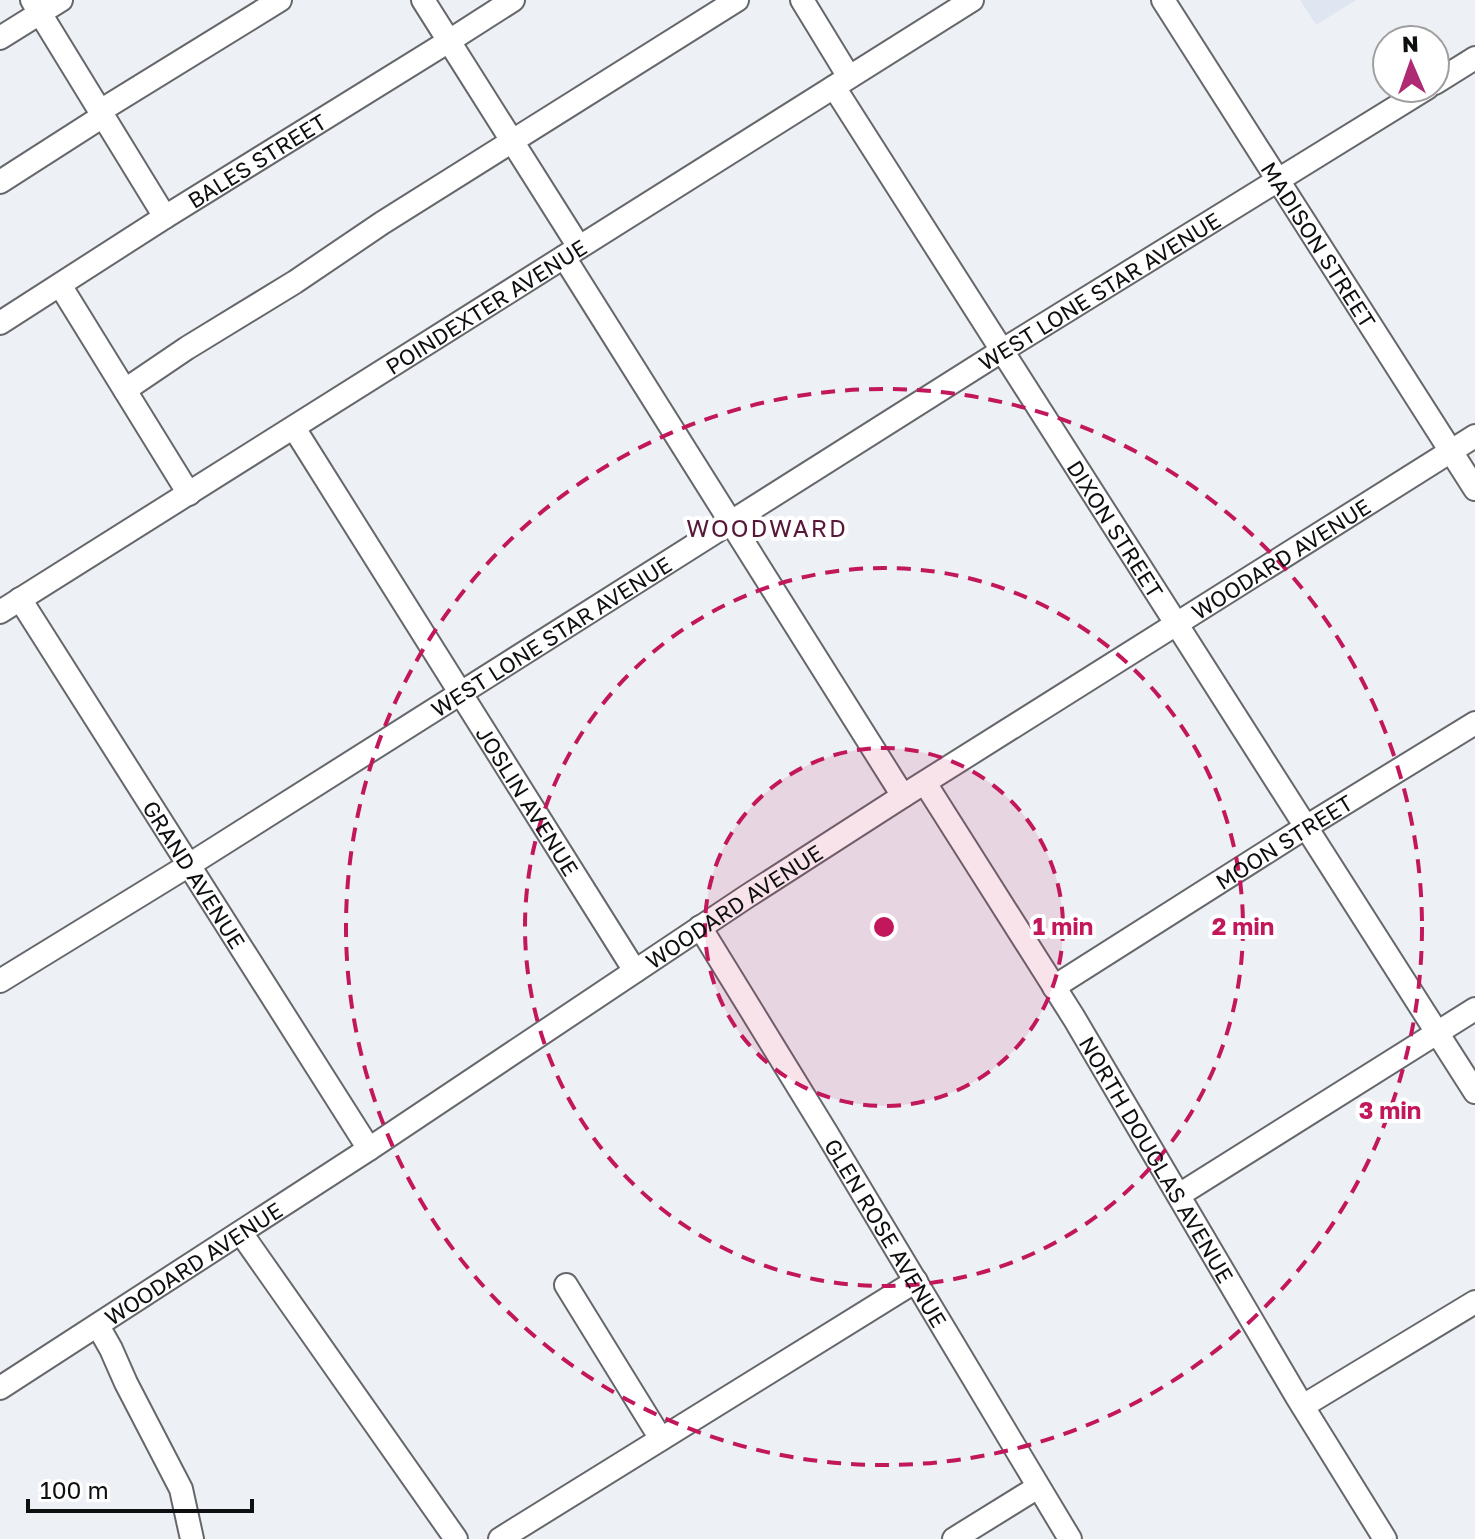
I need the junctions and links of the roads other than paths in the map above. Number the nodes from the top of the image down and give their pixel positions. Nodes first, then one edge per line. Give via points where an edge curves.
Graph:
1 (61, 0) edge
2 (280, 0) edge
3 (423, 0) edge
4 (513, 0) edge
5 (737, 0) edge
6 (802, 0) edge
7 (972, 0) edge
8 (1163, 0) edge
9 (36, 6) edge
10 (0, 38) edge
11 (449, 41) junction
12 (1475, 58) edge
13 (1451, 73) edge
14 (842, 82) junction
15 (1402, 104) edge
16 (102, 114) junction
17 (514, 141) junction
18 (1279, 181) junction
19 (0, 182) edge
20 (165, 217) junction
21 (571, 252) junction
22 (60, 285) junction
23 (0, 323) edge
24 (1003, 350) junction
25 (125, 390) junction
26 (294, 428) junction
27 (1475, 436) edge
28 (1450, 452) junction
29 (1475, 489) edge
30 (189, 494) junction
31 (731, 521) junction
32 (20, 599) junction
33 (0, 612) edge
34 (1178, 624) junction
35 (459, 693) junction
36 (1475, 723) edge
37 (925, 783) junction
38 (903, 796) junction
39 (1306, 827) junction
40 (189, 865) junction
41 (700, 927) junction
42 (635, 971) junction
43 (0, 981) edge
44 (1054, 987) junction
45 (1475, 1009) edge
46 (1438, 1033) junction
47 (1475, 1092) edge
48 (369, 1149) junction
49 (1179, 1195) junction
50 (241, 1233) junction
51 (916, 1281) junction
52 (566, 1285) dead end
53 (1475, 1302) edge
54 (98, 1326) junction
55 (0, 1388) edge
56 (1303, 1406) junction
57 (661, 1439) junction
58 (1038, 1487) junction
59 (192, 1539) edge
60 (456, 1539) edge
61 (500, 1539) edge
62 (954, 1539) edge
63 (1070, 1539) edge
64 (1385, 1539) edge

1 - 9 street
2 - 16 street
3 - 11 street
4 - 11 street, BALES STREET
5 - 17 street
6 - 14 street, DIXON STREET
7 - 14 street, POINDEXTER AVENUE
8 - 18 street, MADISON STREET
9 - 10 street
9 - 16 street
11 - 17 street
11 - 20 street, BALES STREET
12 - 13 street
14 - 21 street, POINDEXTER AVENUE
14 - 24 street, DIXON STREET
15 - 18 street, WEST LONE STAR AVENUE
16 - 19 street
16 - 20 street
17 - 21 street
17 - 25 street
18 - 24 street, WEST LONE STAR AVENUE
18 - 28 street, MADISON STREET
20 - 22 street, BALES STREET
21 - 26 street, POINDEXTER AVENUE
21 - 31 street
22 - 23 street, BALES STREET
22 - 25 street
24 - 31 street, WEST LONE STAR AVENUE
24 - 34 street, DIXON STREET
25 - 30 street
26 - 30 street, POINDEXTER AVENUE
26 - 35 street, JOSLIN AVENUE
27 - 28 street, WOODARD AVENUE
28 - 29 street, MADISON STREET
28 - 34 street, WOODARD AVENUE
30 - 32 street, POINDEXTER AVENUE
31 - 35 street, WEST LONE STAR AVENUE
31 - 38 street
32 - 33 street, POINDEXTER AVENUE
32 - 40 street, GRAND AVENUE
34 - 37 street, WOODARD AVENUE
34 - 39 street, DIXON STREET
35 - 40 street, WEST LONE STAR AVENUE
35 - 42 street, JOSLIN AVENUE
36 - 39 street, MOON STREET
37 - 38 street, WOODARD AVENUE
37 - 44 street, NORTH DOUGLAS AVENUE
38 - 41 street, WOODARD AVENUE
39 - 44 street, MOON STREET
39 - 46 street, DIXON STREET
40 - 43 street, WEST LONE STAR AVENUE
40 - 48 street, GRAND AVENUE
41 - 42 street, WOODARD AVENUE
41 - 51 street, GLEN ROSE AVENUE
42 - 48 street, WOODARD AVENUE
44 - 49 street, NORTH DOUGLAS AVENUE
45 - 46 street
46 - 47 street, DIXON STREET
46 - 49 street
48 - 50 street, WOODARD AVENUE
49 - 56 street, NORTH DOUGLAS AVENUE
50 - 54 street, WOODARD AVENUE
50 - 60 street
51 - 57 street
51 - 58 street, GLEN ROSE AVENUE
52 - 57 street
53 - 56 street
54 - 55 street, WOODARD AVENUE
54 - 59 street via 181,1489
56 - 64 street, NORTH DOUGLAS AVENUE
57 - 61 street
58 - 62 street
58 - 63 street, GLEN ROSE AVENUE

